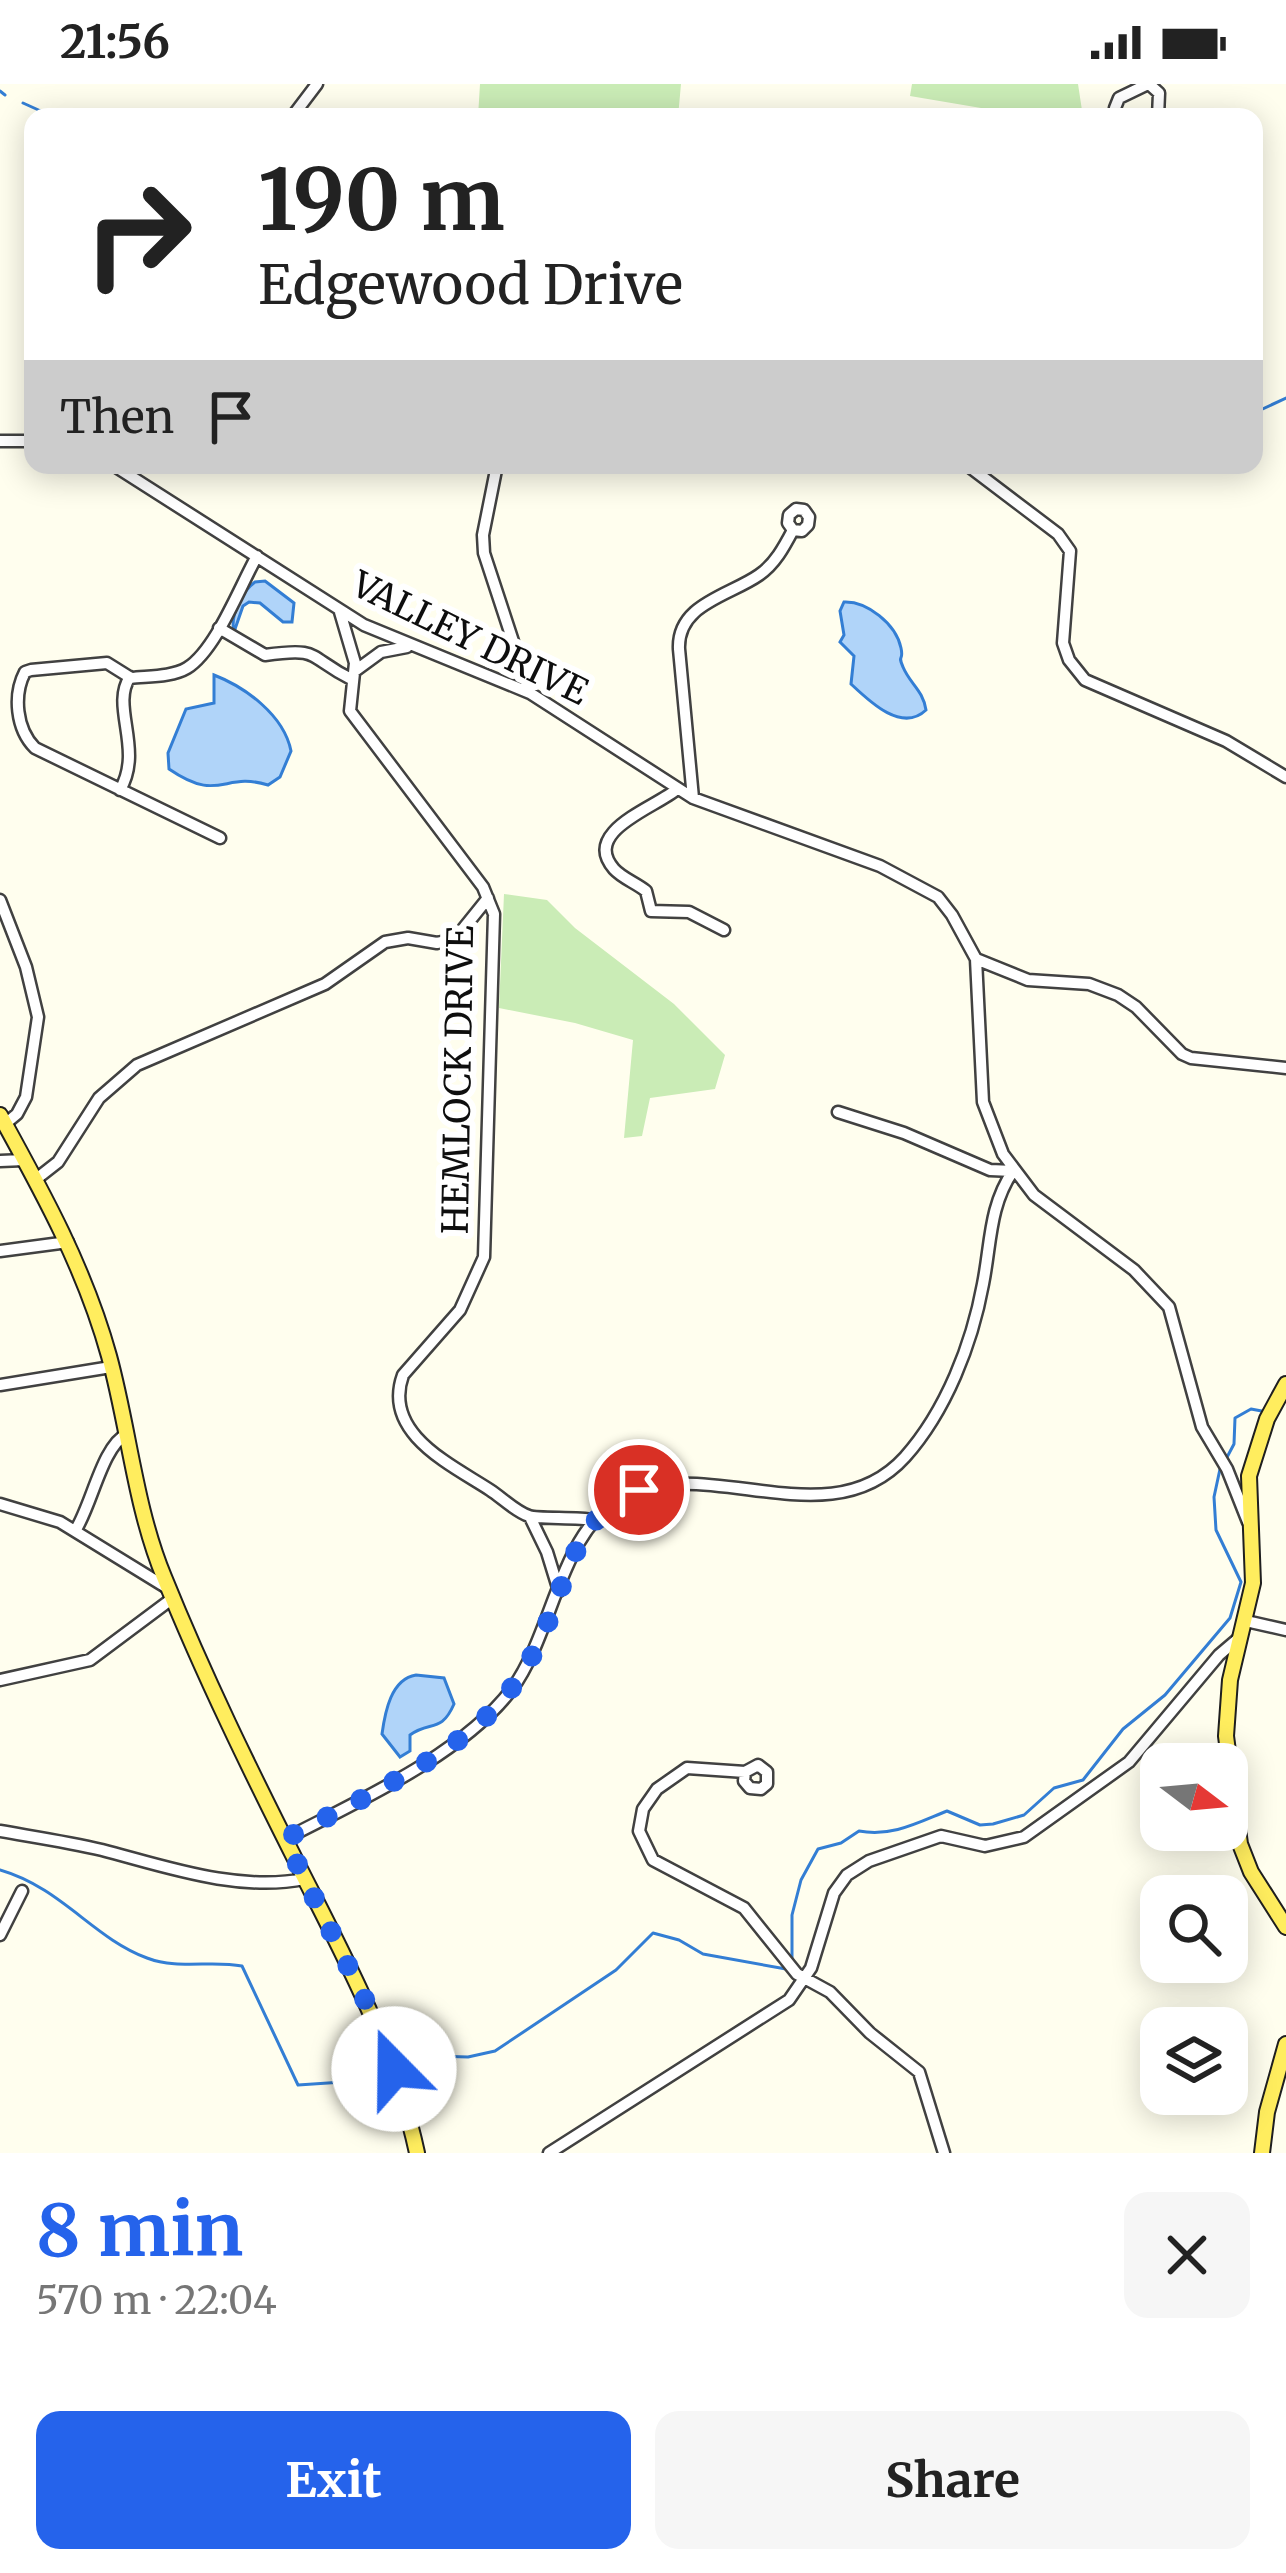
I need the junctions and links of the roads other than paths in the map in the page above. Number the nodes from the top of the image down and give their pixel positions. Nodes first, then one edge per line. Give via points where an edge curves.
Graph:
1 (317, 84) edge
2 (1148, 84) edge
3 (299, 108) edge
4 (1115, 108) edge
5 (127, 474) edge
6 (495, 474) edge
7 (980, 474) edge
8 (793, 530) dead end
9 (256, 556) junction
10 (338, 608) junction
11 (219, 628) junction
12 (410, 646) junction
13 (354, 676) junction
14 (130, 677) junction
15 (530, 693) junction
16 (1286, 777) edge
17 (676, 789) junction
18 (120, 790) junction
19 (693, 798) junction
20 (220, 838) dead end
21 (488, 898) junction
22 (0, 900) edge
23 (724, 930) dead end
24 (976, 959) junction
25 (1286, 1068) edge
26 (838, 1112) dead end
27 (3, 1120) edge
28 (24, 1160) junction
29 (0, 1161) edge
30 (1013, 1172) junction
31 (35, 1180) junction
32 (68, 1242) junction
33 (0, 1251) edge
34 (111, 1367) junction
35 (1286, 1384) edge
36 (0, 1385) edge
37 (127, 1434) junction
38 (1223, 1465) junction
39 (1249, 1476) junction
40 (0, 1504) edge
41 (530, 1517) junction
42 (593, 1520) junction
43 (1248, 1522) junction
44 (75, 1531) junction
45 (559, 1591) junction
46 (171, 1593) junction
47 (1243, 1629) junction
48 (1286, 1630) edge
49 (0, 1680) edge
50 (745, 1772) dead end
51 (0, 1831) edge
52 (285, 1839) junction
53 (305, 1880) junction
54 (22, 1891) dead end
55 (1286, 1928) edge
56 (0, 1935) edge
57 (801, 1977) junction
58 (1286, 2044) edge
59 (417, 2153) edge
60 (549, 2153) edge
61 (944, 2153) edge
62 (1262, 2153) edge

1 - 3 street
2 - 4 street
5 - 9 street, VALLEY DRIVE
6 - 15 street via 484,554
7 - 16 street via 1070,550 1063,644 1085,680 1226,741
8 - 19 street via 758,575 706,602 681,630
9 - 10 street, VALLEY DRIVE
9 - 11 street
10 - 12 street, VALLEY DRIVE
10 - 13 street, HEMLOCK DRIVE
11 - 13 street via 265,655 312,653
11 - 14 street via 182,671
12 - 13 street via 381,652
12 - 15 street, VALLEY DRIVE
13 - 21 street, HEMLOCK DRIVE via 355,719
14 - 18 street via 123,691 131,762
14 - 18 street via 107,663 31,670 20,680 19,721 28,740
15 - 17 street, VALLEY DRIVE
17 - 19 street, VALLEY DRIVE
17 - 23 street via 619,824 607,857 617,874 646,891 651,911 689,912
18 - 20 street
19 - 24 street, VALLEY DRIVE via 916,882 938,897
21 - 31 street via 455,939 385,942 325,984 125,1072 58,1162
21 - 41 street, HEMLOCK DRIVE via 494,931 484,1257 460,1310 409,1365 398,1398 406,1426 426,1447
22 - 27 street via 38,1017 26,1097
24 - 25 street via 1028,980 1089,984 1118,995 1191,1058
24 - 30 street, VALLEY DRIVE via 983,1102
26 - 30 street, VALLEY DRIVE
27 - 28 main road
28 - 29 street
28 - 31 main road
30 - 38 street, VALLEY DRIVE via 1169,1307 1202,1427
30 - 42 street via 993,1212 966,1349 930,1420 891,1470 852,1490 822,1494 639,1490
31 - 32 main road
32 - 33 street
32 - 34 main road
34 - 36 street
34 - 37 main road
35 - 39 main road
37 - 44 street via 110,1448
37 - 46 main road
38 - 39 street
38 - 43 street, VALLEY DRIVE
39 - 43 main road
40 - 44 street
41 - 42 street
41 - 45 street
42 - 45 street
43 - 47 main road via 1253,1583
44 - 46 street
45 - 52 street via 525,1668 477,1724
46 - 49 street via 101,1654
46 - 52 main road
47 - 48 street
47 - 55 main road via 1226,1706 1235,1826 1251,1872
47 - 57 street via 1129,1762 1024,1838 998,1846 941,1836 856,1868 839,1882
50 - 57 street via 676,1772 647,1800 639,1831 653,1860 745,1908
51 - 53 street via 196,1875
52 - 53 main road
53 - 59 main road via 386,2046
54 - 56 street
57 - 60 street via 770,2015
57 - 61 street via 830,1992 919,2072
58 - 62 main road

